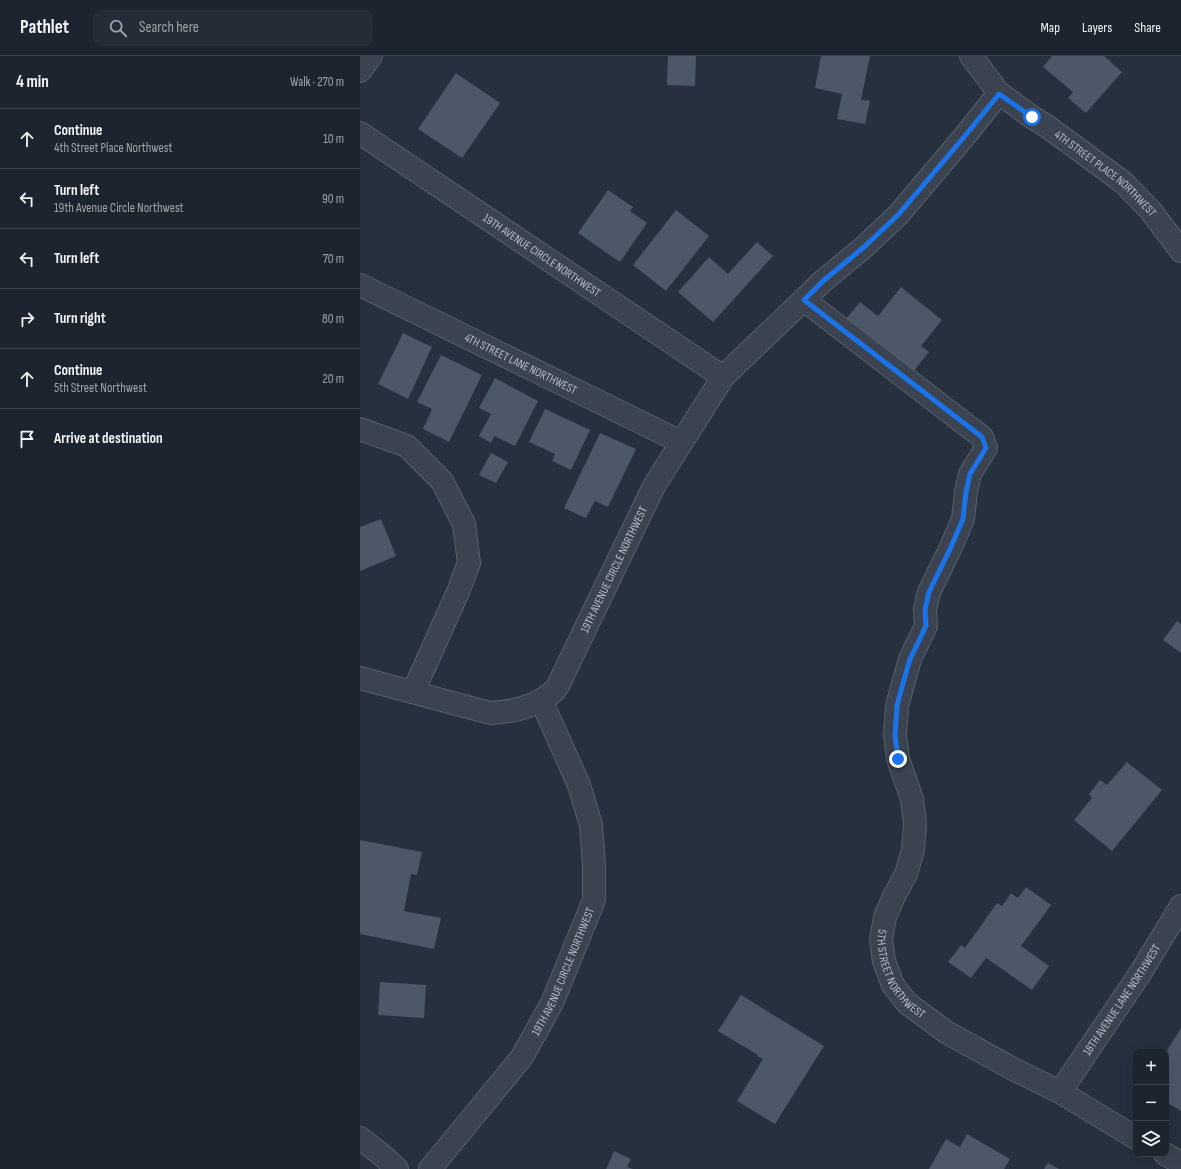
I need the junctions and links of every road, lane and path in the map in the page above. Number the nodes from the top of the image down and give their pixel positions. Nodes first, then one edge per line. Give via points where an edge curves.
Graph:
1 (371, 56) edge
2 (971, 56) edge
3 (360, 72) edge
4 (999, 94) junction
5 (360, 133) edge
6 (1181, 251) edge
7 (360, 286) edge
8 (804, 300) junction
9 (723, 377) junction
10 (360, 429) edge
11 (681, 442) junction
12 (360, 678) edge
13 (413, 692) junction
14 (541, 700) junction
15 (1181, 906) edge
16 (1060, 1092) junction
17 (1133, 1136) edge
18 (360, 1138) edge
19 (1169, 1156) edge
20 (1181, 1163) edge
21 (397, 1169) edge
22 (430, 1169) edge

1 - 3 street
2 - 4 street
4 - 6 street, 4TH STREET PLACE NORTHWEST via 1124,184 1151,211
4 - 8 street, 19TH AVENUE CIRCLE NORTHWEST via 898,215
5 - 9 street, 19TH AVENUE CIRCLE NORTHWEST
7 - 11 street, 4TH STREET LANE NORTHWEST
8 - 9 street, 19TH AVENUE CIRCLE NORTHWEST
8 - 16 street, 5TH STREET NORTHWEST via 982,437 986,448 970,474 963,519 929,592 925,609 926,626 910,659 897,706 895,735 898,759 912,798 915,824 913,850 906,874 885,917 881,940 884,961 893,985 907,1004 946,1032
9 - 11 street, 19TH AVENUE CIRCLE NORTHWEST
10 - 13 street via 407,446 442,481 464,524 469,563
11 - 14 street, 19TH AVENUE CIRCLE NORTHWEST via 654,486 564,675 555,690
12 - 13 street, 19TH AVENUE CIRCLE NORTHWEST
13 - 14 street, 19TH AVENUE CIRCLE NORTHWEST via 490,713 519,710
14 - 22 street, 19TH AVENUE CIRCLE NORTHWEST via 579,784 591,825 594,900 552,1003 522,1058
15 - 16 street, 18TH AVENUE LANE NORTHWEST via 1141,972
16 - 17 street, 5TH STREET NORTHWEST
18 - 21 street
19 - 20 street

